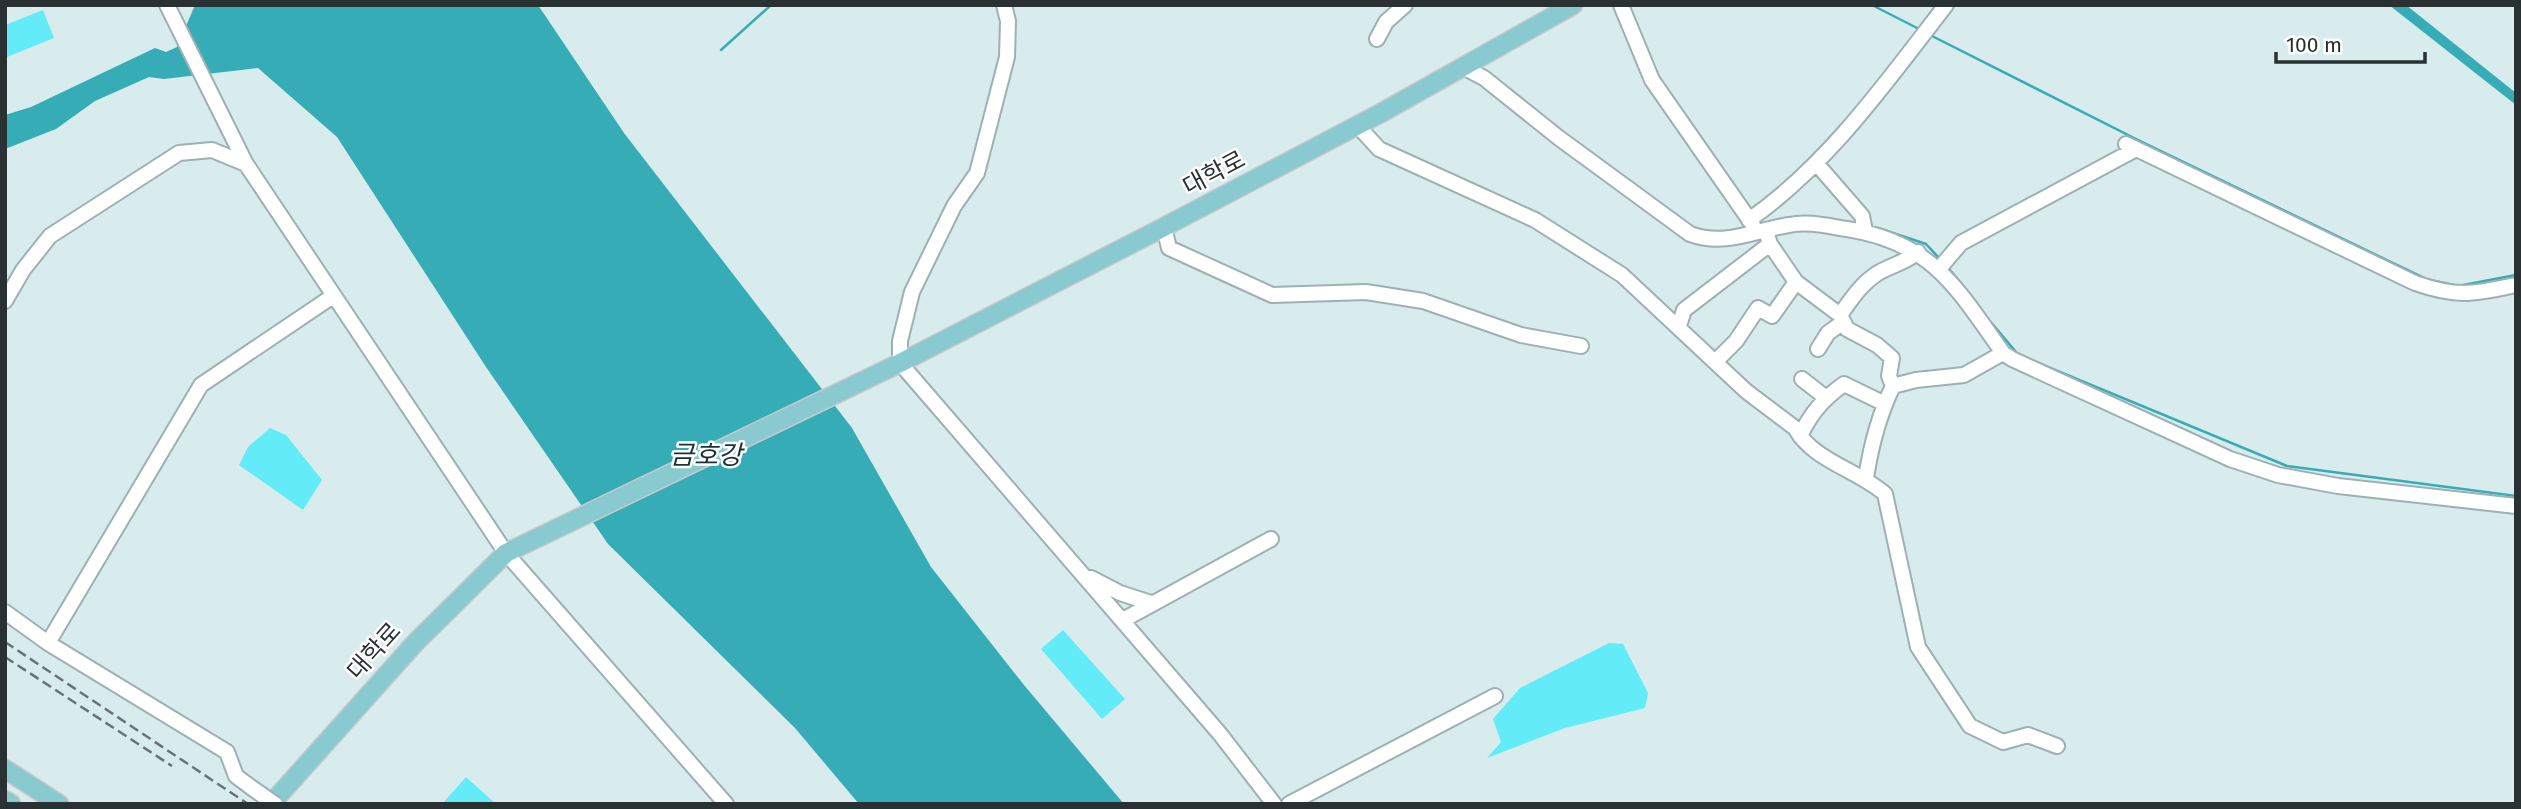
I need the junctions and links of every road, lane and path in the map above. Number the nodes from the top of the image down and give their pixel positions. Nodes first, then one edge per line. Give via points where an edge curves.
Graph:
1 (167, 5) edge
2 (1004, 5) edge
3 (1405, 5) edge
4 (1573, 5) edge
5 (1621, 5) edge
6 (1946, 5) edge
7 (1377, 38) dead end
8 (1463, 67) junction
9 (1357, 125) junction
10 (1816, 163) junction
11 (246, 164) junction
12 (1749, 220) junction
13 (1164, 227) junction
14 (1865, 231) junction
15 (1765, 236) junction
16 (1918, 252) junction
17 (1938, 270) junction
18 (1796, 282) junction
19 (2516, 285) edge
20 (333, 296) junction
21 (5, 301) edge
22 (1841, 319) junction
23 (1679, 326) junction
24 (1581, 346) dead end
25 (1818, 349) dead end
26 (2003, 353) junction
27 (1716, 361) junction
28 (900, 363) junction
29 (1802, 379) dead end
30 (1893, 387) junction
31 (1825, 397) junction
32 (1885, 404) junction
33 (1800, 436) junction
34 (1866, 478) junction
35 (2516, 506) edge
36 (1271, 539) dead end
37 (506, 553) junction
38 (1082, 574) junction
39 (1151, 603) junction
40 (5, 612) edge
41 (1123, 621) junction
42 (48, 643) junction
43 (1495, 696) dead end
44 (2057, 746) dead end
45 (5, 769) edge
46 (5, 782) edge
47 (5, 800) edge
48 (11, 804) edge
49 (38, 804) edge
50 (59, 804) edge
51 (273, 804) edge
52 (726, 804) edge
53 (1274, 804) edge
54 (1289, 804) edge

1 - 11 street
2 - 28 street via 1007,57 977,173 954,206 912,292 900,341
3 - 7 street
4 - 8 main road, 대학로
5 - 12 street via 1652,80
6 - 10 street
8 - 9 main road, 대학로
8 - 15 street via 1484,78 1690,233 1702,238
9 - 13 main road, 대학로
9 - 23 street via 1380,149 1535,220 1605,263
10 - 12 street via 1789,191
10 - 14 street via 1862,216
11 - 20 street
11 - 21 street via 212,150 179,153 50,236
12 - 15 street
13 - 24 street via 1169,248 1272,295 1377,294 1423,301 1544,341
13 - 28 main road, 대학로
14 - 15 street via 1811,223
14 - 16 street
15 - 18 street
15 - 23 street via 1684,310
16 - 17 street
16 - 22 street via 1858,288
17 - 19 street via 1961,243 2131,147 2415,283 2467,295
17 - 26 street
18 - 22 street
18 - 27 street via 1772,316 1758,308
20 - 37 street
20 - 42 street via 201,385
22 - 25 street
22 - 30 street via 1892,358 1889,376
23 - 27 street
26 - 30 street via 1964,375
26 - 35 street via 2206,449 2278,475
27 - 33 street
28 - 37 main road, 대학로
28 - 38 street
29 - 31 street
30 - 32 street
31 - 32 street via 1844,384
31 - 33 street
32 - 34 street via 1871,443
33 - 34 street via 1826,459
34 - 44 street via 1885,494 1918,647 1970,726 2003,741 2028,735
36 - 39 street
37 - 51 main road, 대학로 via 415,643
37 - 52 street
38 - 39 street
38 - 41 street
39 - 41 street
40 - 42 street
41 - 53 street
42 - 51 street, bridge via 228,752 236,776
43 - 54 street
45 - 50 main road
46 - 49 main road
47 - 48 main road

